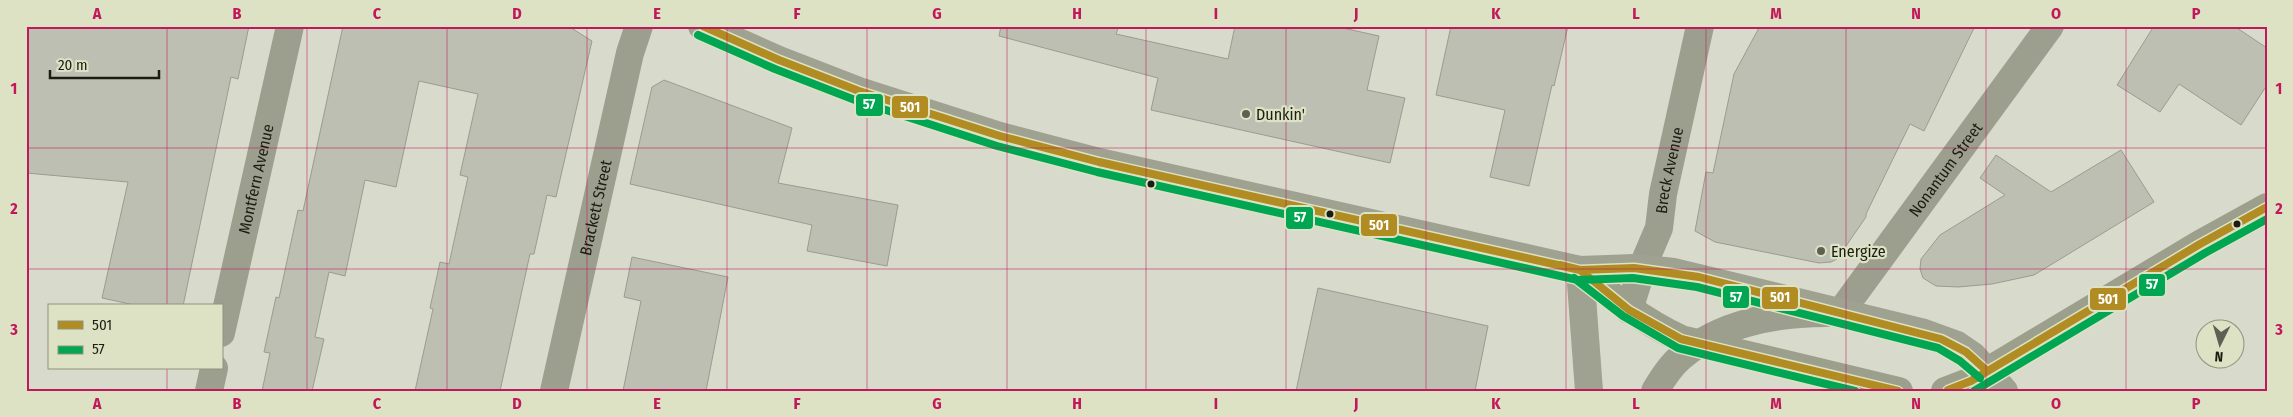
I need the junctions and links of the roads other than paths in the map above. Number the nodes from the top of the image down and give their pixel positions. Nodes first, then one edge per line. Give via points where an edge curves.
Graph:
1 (290, 26) edge
2 (639, 26) edge
3 (702, 26) edge
4 (1700, 26) edge
5 (2050, 26) edge
6 (2267, 207) edge
7 (1642, 268) junction
8 (1580, 270) junction
9 (1629, 310) junction
10 (1840, 313) junction
11 (222, 329) edge
12 (1698, 345) junction
13 (214, 370) edge
14 (1993, 384) edge
15 (209, 391) edge
16 (554, 391) edge
17 (1589, 391) edge
18 (1655, 391) edge
19 (1899, 391) edge
20 (1945, 391) edge

1 - 11 street, Montfern Avenue
2 - 16 street, Brackett Street via 630,53
3 - 8 main road via 859,91 956,123 1151,174
4 - 7 street, Breck Avenue via 1663,194 1659,228
5 - 10 street, Nonantum Street
6 - 14 main road via 2200,244
7 - 8 main road
7 - 9 street, Breck Avenue
7 - 10 main road via 1698,277
8 - 9 main road
8 - 17 main road
9 - 12 main road via 1660,329
10 - 12 street via 1774,316 1751,322
10 - 14 main road via 1921,332 1957,345 1973,356
12 - 18 street via 1680,358
12 - 19 main road
13 - 15 street
14 - 20 main road via 1971,381

